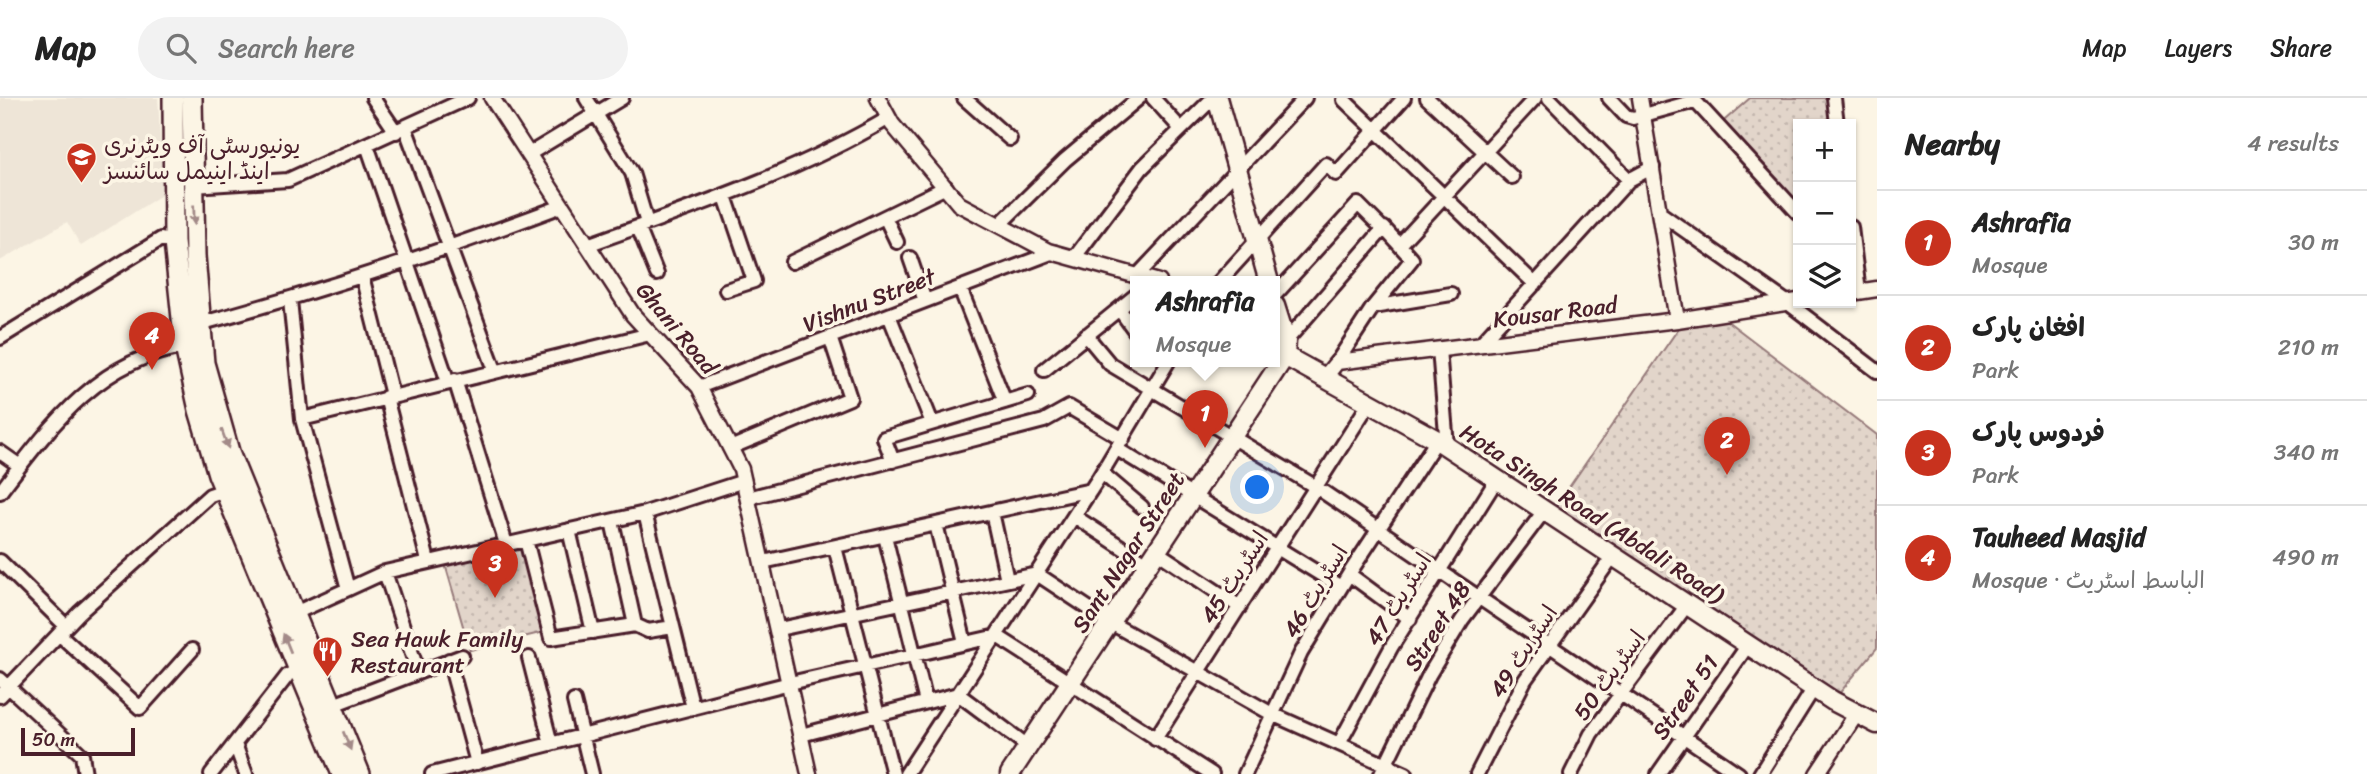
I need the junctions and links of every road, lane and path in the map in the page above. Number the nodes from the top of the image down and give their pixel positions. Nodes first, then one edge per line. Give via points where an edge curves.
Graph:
1 (173, 98) edge
2 (192, 98) edge
3 (373, 98) edge
4 (468, 98) edge
5 (492, 98) edge
6 (586, 98) edge
7 (622, 98) edge
8 (878, 98) edge
9 (964, 98) edge
10 (1139, 98) edge
11 (1153, 98) edge
12 (1215, 98) edge
13 (1305, 98) edge
14 (1404, 98) edge
15 (1427, 98) edge
16 (1535, 98) edge
17 (1549, 98) edge
18 (1609, 98) edge
19 (1640, 98) edge
20 (1834, 98) edge
21 (1344, 100) edge
22 (595, 113) junction
23 (1643, 114) junction
24 (889, 118) junction
25 (1837, 119) edge
26 (400, 129) junction
27 (1181, 129) junction
28 (1376, 130) junction
29 (1010, 139) dead end
30 (367, 145) junction
31 (1485, 153) junction
32 (529, 155) junction
33 (1653, 167) junction
34 (1238, 172) junction
35 (1512, 177) dead end
36 (1629, 180) junction
37 (193, 186) junction
38 (946, 187) junction
39 (725, 195) junction
40 (1445, 196) junction
41 (562, 206) junction
42 (1793, 208) edge
43 (1660, 213) junction
44 (885, 217) junction
45 (642, 225) junction
46 (999, 225) junction
47 (1382, 228) junction
48 (1259, 237) junction
49 (174, 242) junction
50 (897, 242) dead end
51 (1400, 244) junction
52 (587, 245) junction
53 (451, 247) junction
54 (1054, 252) junction
55 (910, 258) dead end
56 (1074, 258) junction
57 (405, 262) junction
58 (792, 262) dead end
59 (657, 274) dead end
60 (362, 276) junction
61 (1137, 276) joint
62 (1224, 276) edge
63 (1268, 276) edge
64 (1535, 284) junction
65 (960, 288) junction
66 (1877, 289) edge
67 (726, 290) dead end
68 (1280, 290) edge
69 (1856, 293) edge
70 (1451, 294) dead end
71 (290, 300) junction
72 (1130, 300) edge
73 (925, 301) junction
74 (1793, 302) edge
75 (1373, 307) junction
76 (1800, 308) edge
77 (1119, 309) junction
78 (889, 315) junction
79 (1677, 320) junction
80 (199, 324) junction
81 (1130, 324) edge
82 (650, 334) junction
83 (1086, 335) junction
84 (830, 337) junction
85 (0, 338) edge
86 (1480, 344) junction
87 (185, 347) junction
88 (1282, 349) edge
89 (1438, 349) junction
90 (1336, 362) junction
91 (1166, 367) edge
92 (1272, 367) edge
93 (495, 370) junction
94 (1044, 370) dead end
95 (1877, 371) edge
96 (1324, 378) junction
97 (452, 381) junction
98 (699, 387) junction
99 (1154, 390) junction
100 (389, 396) junction
101 (1028, 396) dead end
102 (1005, 402) junction
103 (1370, 402) junction
104 (302, 418) junction
105 (932, 423) junction
106 (1233, 436) junction
107 (1442, 443) junction
108 (1120, 444) junction
109 (730, 448) junction
110 (0, 452) edge
111 (893, 461) junction
112 (20, 466) junction
113 (1102, 473) junction
114 (1497, 480) junction
115 (744, 481) junction
116 (1316, 487) junction
117 (225, 490) junction
118 (1091, 490) junction
119 (0, 492) edge
120 (748, 498) junction
121 (1193, 498) junction
122 (1142, 507) dead end
123 (1545, 511) junction
124 (992, 512) junction
125 (645, 513) junction
126 (1074, 516) junction
127 (612, 521) junction
128 (936, 524) junction
129 (569, 530) junction
130 (1378, 530) junction
131 (885, 536) junction
132 (526, 540) junction
133 (506, 544) junction
134 (835, 547) junction
135 (1277, 550) junction
136 (1614, 556) junction
137 (1153, 559) junction
138 (0, 561) edge
139 (428, 561) junction
140 (763, 562) junction
141 (1441, 571) junction
142 (385, 572) junction
143 (1037, 574) junction
144 (1349, 574) junction
145 (1007, 580) junction
146 (1341, 587) junction
147 (348, 589) junction
148 (952, 591) junction
149 (1480, 598) junction
150 (901, 601) junction
151 (1687, 605) junction
152 (1240, 607) junction
153 (295, 613) junction
154 (851, 613) junction
155 (1410, 619) junction
156 (1111, 624) junction
157 (635, 625) junction
158 (673, 627) junction
159 (779, 629) junction
160 (62, 630) junction
161 (593, 632) junction
162 (997, 636) junction
163 (965, 643) junction
164 (1550, 645) junction
165 (1748, 645) junction
166 (192, 650) dead end
167 (914, 654) junction
168 (462, 656) dead end
169 (529, 658) dead end
170 (449, 660) junction
171 (864, 665) junction
172 (298, 670) junction
173 (418, 672) junction
174 (1197, 673) junction
175 (790, 683) junction
176 (1070, 685) junction
177 (3, 687) edge
178 (1814, 688) junction
179 (1620, 693) junction
180 (958, 694) junction
181 (574, 701) dead end
182 (926, 702) junction
183 (333, 705) junction
184 (693, 708) junction
185 (1857, 713) junction
186 (877, 715) junction
187 (1272, 715) junction
188 (1877, 724) edge
189 (801, 735) junction
190 (583, 736) junction
191 (1683, 736) junction
192 (1155, 739) junction
193 (234, 744) junction
194 (551, 744) junction
195 (1339, 744) junction
196 (1029, 747) junction
197 (477, 763) junction
198 (1384, 769) edge
199 (910, 772) edge
200 (85, 774) edge
201 (211, 774) edge
202 (246, 774) edge
203 (342, 774) edge
204 (360, 774) edge
205 (432, 774) edge
206 (592, 774) edge
207 (809, 774) edge
208 (893, 774) edge
209 (1010, 774) edge
210 (1212, 774) edge
211 (1245, 774) edge
212 (1406, 774) edge
213 (1477, 774) edge
214 (1571, 774) edge
215 (1658, 774) edge
216 (1739, 774) edge
217 (1759, 774) edge
218 (1816, 774) edge

1 - 49 main road
2 - 37 main road
3 - 26 street
4 - 26 street
5 - 32 street, Ghani Road
6 - 22 street
7 - 22 street
8 - 24 street
9 - 29 street
10 - 46 street
11 - 27 street
12 - 27 street
12 - 34 main road
13 - 34 street
14 - 28 street
15 - 31 street
16 - 31 street
17 - 36 street
18 - 23 street via 1626,116
19 - 23 street
20 - 25 street
21 - 28 street
22 - 32 street
22 - 45 street via 632,173
23 - 33 street
23 - 42 street via 1695,101
24 - 38 street
24 - 39 street via 854,139
26 - 30 street
26 - 53 street
27 - 56 street via 1142,168
28 - 40 street
28 - 48 street via 1336,174 1326,164
30 - 37 street via 288,180
30 - 57 street
31 - 35 street
31 - 40 street
32 - 41 street, Ghani Road
33 - 36 street
33 - 43 street
34 - 48 main road
34 - 61 street
36 - 64 street
37 -> 80 main road
38 - 44 street
38 - 46 street via 959,204
39 - 45 street
39 - 67 street via 754,281
40 - 51 street
40 - 64 street
41 - 52 street, Ghani Road
41 - 53 street
43 - 74 street
43 - 79 street
44 - 50 street
44 - 58 street
45 - 52 street
45 - 59 street
46 - 54 street
47 - 51 street
47 - 68 street via 1358,204
47 - 88 street
48 - 62 street
48 - 63 main road
49 - 85 street via 160,239
49 - 87 main road
51 - 75 street via 1412,259
52 - 82 street, Ghani Road
53 - 57 street
53 - 93 street
54 - 56 street
54 - 65 street, Vishnu Street
55 - 73 street
56 - 61 street
57 - 60 street
57 - 97 street
60 - 71 street
60 - 100 street
64 - 86 street
65 - 73 street, Vishnu Street
65 - 102 street
66 - 69 street
70 - 75 street
71 - 80 street
71 - 104 street
72 - 77 street
73 - 78 street, Vishnu Street
74 - 79 street, Kousar Road
75 - 90 street
76 - 95 street
77 - 81 street
77 - 83 street
78 - 84 street, Vishnu Street
78 - 105 street
79 - 86 street, Kousar Road
80 -> 153 main road via 223,434
82 - 93 street
82 - 98 street, Ghani Road
83 - 94 street
83 - 99 street via 1110,364
84 - 98 street, Vishnu Street
84 - 109 street via 850,398
86 - 89 street, Kousar Road
87 - 112 street via 139,360 92,386 43,435
87 - 117 main road
88 - 96 main road, Hota Singh Road (Abdali Road)
89 - 90 street, Kousar Road
89 - 107 street
90 - 96 street
91 - 99 street
92 - 106 main road, Sant Nagar Street
93 - 97 street
96 - 103 main road, Hota Singh Road (Abdali Road)
97 - 100 street
97 - 133 street
98 - 109 street, Ghani Road
99 - 106 street
99 - 108 street
100 - 104 street
100 - 139 street
101 - 102 street
102 - 105 street
103 - 107 main road, Hota Singh Road (Abdali Road)
103 - 116 street, اسٹریٹ 45
104 - 147 street
105 - 111 street via 884,438
106 - 116 street
106 - 121 main road, Sant Nagar Street
107 - 114 main road, Hota Singh Road (Abdali Road)
107 - 130 street, اسٹریٹ 46
108 - 111 street via 1069,407 1044,421
108 - 113 street
108 - 121 street
109 - 115 street, Ghani Road
110 - 112 street
111 - 120 street
112 - 119 street
113 - 118 street
113 - 122 street
114 - 123 main road, Hota Singh Road (Abdali Road)
114 - 141 street, اسٹریٹ 47
115 - 120 street, Ghani Road
115 - 125 street
116 - 130 street
116 - 135 street, اسٹریٹ 45
117 - 160 street via 210,495
172 -> 117 main road
118 - 124 street
118 - 126 street
120 - 140 street, Ghani Road
121 - 135 street
121 - 137 main road, Sant Nagar Street
123 - 136 main road, Hota Singh Road (Abdali Road)
123 - 149 street, Street 48
124 - 128 street
124 - 145 street
125 - 127 street
125 - 158 street
126 - 137 street
126 - 143 street
127 - 129 street
127 - 157 street
128 - 131 street
128 - 148 street
129 - 132 street
129 - 161 street
130 - 141 street
130 - 144 street, اسٹریٹ 46
131 - 134 street
131 - 150 street
132 - 133 street
132 - 161 street via 548,635 555,639
133 - 139 street
134 - 140 street
134 - 154 street
135 - 146 street
135 - 152 street, اسٹریٹ 45
136 - 151 main road, Hota Singh Road (Abdali Road)
136 - 164 street, اسٹریٹ 49
137 - 152 street
137 - 156 main road, Sant Nagar Street
138 - 160 street
139 - 142 street
140 - 159 street, Ghani Road
141 - 149 street
141 - 155 street, اسٹریٹ 47
142 - 147 street
142 - 173 street
143 - 145 street
143 - 156 street
143 - 162 street
144 - 146 street, اسٹریٹ 46
144 - 155 street
145 - 148 street
146 - 187 street, اسٹریٹ 46 via 1301,653
147 - 153 street
148 - 150 street
148 - 163 street
149 - 164 street
149 - 198 street, Street 48 via 1429,675
150 - 154 street
150 - 167 street
151 - 165 main road, Hota Singh Road (Abdali Road)
151 - 179 street, اسٹریٹ 50
152 - 174 street, اسٹریٹ 45
153 - 183 main road
154 - 159 street
154 - 171 street
155 - 195 street, اسٹریٹ 47
156 - 174 street
156 - 176 main road, Sant Nagar Street
157 - 158 street via 648,631
157 - 161 street
158 - 184 street
159 - 175 street, Ghani Road
160 - 166 street via 140,708
160 - 177 street
162 - 163 street
162 - 176 street
162 - 180 street
163 - 167 street
164 - 179 street
164 - 213 street, اسٹریٹ 49 via 1525,680
165 - 178 main road, Hota Singh Road (Abdali Road)
165 - 191 street, Street 51
167 - 171 street
167 - 182 street
168 - 170 street
169 - 194 street
170 - 173 street
170 - 197 street
171 - 175 street
171 - 186 street
172 - 193 street via 288,675
172 - 203 main road
173 - 183 street
174 - 187 street
174 - 192 street, اسٹریٹ 45
175 - 184 street
175 - 189 street, Ghani Road
176 - 192 street
176 - 196 main road, Sant Nagar Street
177 - 200 street via 82,755
178 - 185 main road, Hota Singh Road (Abdali Road)
178 - 217 street
179 - 191 street
179 - 214 street, اسٹریٹ 50 via 1591,734
180 - 182 street
180 - 196 street
180 - 199 street
181 - 190 street
182 - 186 street
183 -> 204 main road
184 - 190 street
185 - 188 main road, Hota Singh Road (Abdali Road)
185 - 218 street
186 - 189 street
186 - 208 street
187 - 195 street
187 - 211 street, اسٹریٹ 46
189 - 207 street, Ghani Road
190 - 194 street
190 - 206 street
191 - 215 street, Street 51
191 - 216 street
192 - 210 street
193 - 201 street
193 - 202 street
194 - 197 street
195 - 198 street
196 - 209 main road, Sant Nagar Street
197 - 205 street
198 - 212 street

